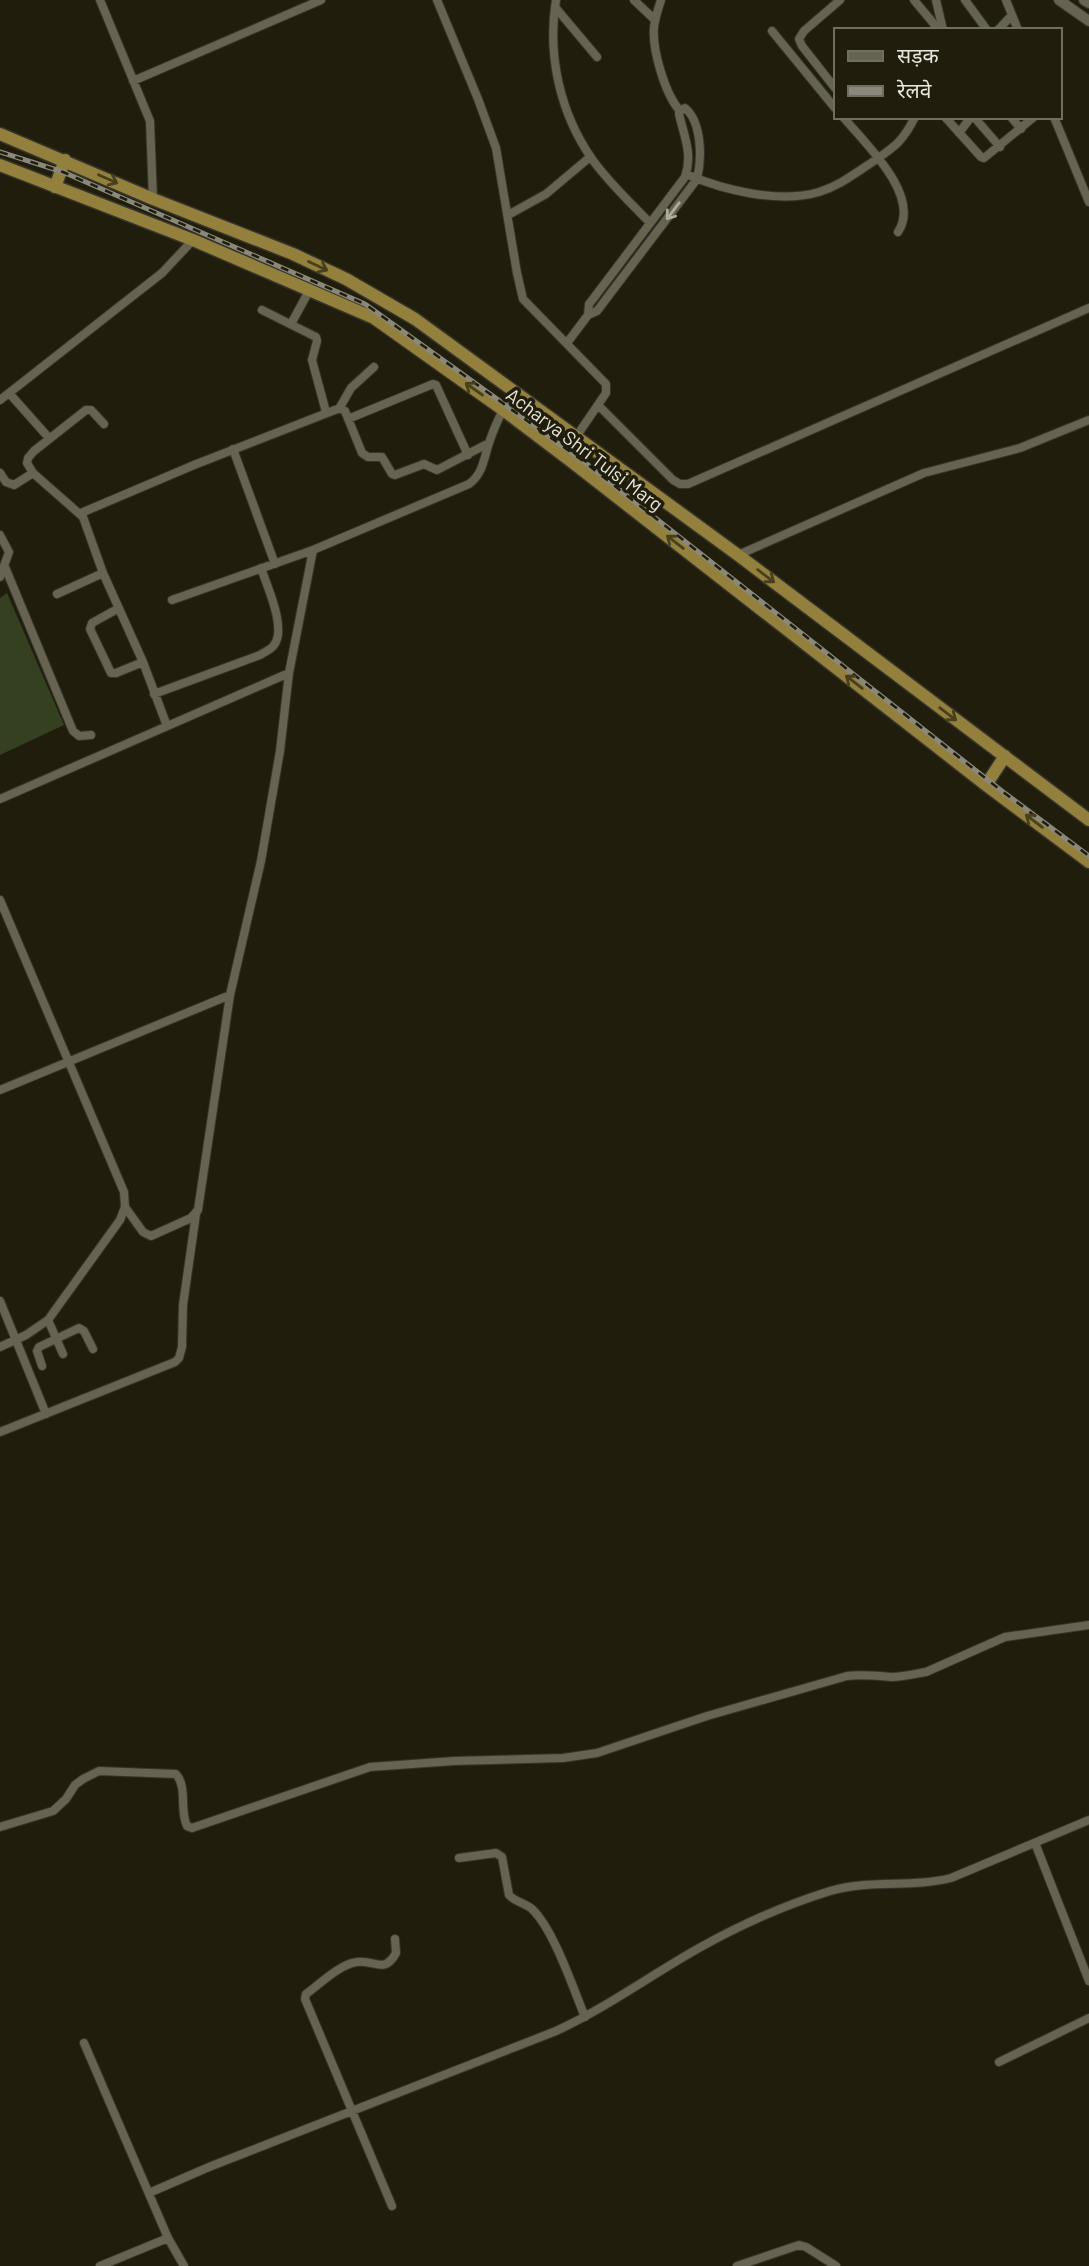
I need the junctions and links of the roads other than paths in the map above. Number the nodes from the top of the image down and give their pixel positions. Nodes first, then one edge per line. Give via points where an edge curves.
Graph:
1 (100, 0) edge
2 (321, 0) edge
3 (437, 0) edge
4 (634, 0) edge
5 (661, 0) edge
6 (840, 0) edge
7 (914, 0) edge
8 (936, 0) edge
9 (965, 0) edge
10 (1006, 0) edge
11 (1059, 0) edge
12 (1084, 0) edge
13 (1089, 3) edge
14 (556, 4) edge
15 (1012, 15) junction
16 (655, 20) junction
17 (1089, 21) edge
18 (939, 28) edge
19 (941, 28) edge
20 (986, 28) edge
21 (1000, 28) edge
22 (1017, 28) edge
23 (772, 31) dead end
24 (597, 57) dead end
25 (133, 81) junction
26 (834, 87) edge
27 (834, 107) edge
28 (680, 110) junction
29 (845, 119) edge
30 (914, 119) edge
31 (947, 119) edge
32 (970, 119) edge
33 (974, 119) edge
34 (1013, 119) edge
35 (1032, 119) edge
36 (1055, 119) edge
37 (1021, 129) junction
38 (959, 133) junction
39 (0, 134) edge
40 (1000, 146) junction
41 (590, 157) junction
42 (878, 159) junction
43 (65, 160) junction
44 (0, 165) edge
45 (686, 174) junction
46 (697, 178) junction
47 (55, 187) junction
48 (153, 199) junction
49 (1089, 202) edge
50 (508, 215) junction
51 (650, 223) junction
52 (898, 232) dead end
53 (193, 240) junction
54 (310, 289) junction
55 (1089, 309) edge
56 (262, 310) dead end
57 (588, 315) junction
58 (291, 324) junction
59 (567, 343) junction
60 (374, 367) dead end
61 (513, 390) junction
62 (3, 397) edge
63 (598, 405) junction
64 (339, 409) junction
65 (502, 409) junction
66 (326, 412) junction
67 (348, 419) junction
68 (1089, 420) edge
69 (104, 424) dead end
70 (576, 437) junction
71 (50, 438) junction
72 (489, 443) junction
73 (233, 449) junction
74 (468, 455) junction
75 (0, 473) edge
76 (33, 473) junction
77 (81, 513) junction
78 (0, 535) edge
79 (313, 550) junction
80 (738, 555) junction
81 (275, 564) junction
82 (5, 567) junction
83 (261, 568) junction
84 (103, 573) junction
85 (0, 578) edge
86 (57, 594) dead end
87 (172, 600) dead end
88 (119, 608) junction
89 (143, 662) junction
90 (289, 673) junction
91 (154, 694) junction
92 (167, 726) junction
93 (91, 735) dead end
94 (1005, 757) junction
95 (986, 785) junction
96 (0, 799) edge
97 (1089, 820) edge
98 (1089, 862) edge
99 (0, 900) edge
100 (230, 995) junction
101 (67, 1061) junction
102 (0, 1090) edge
103 (125, 1207) junction
104 (196, 1214) junction
105 (0, 1301) edge
106 (48, 1320) junction
107 (57, 1338) junction
108 (15, 1340) junction
109 (0, 1347) edge
110 (93, 1349) dead end
111 (63, 1354) dead end
112 (42, 1366) dead end
113 (46, 1414) junction
114 (0, 1432) edge
115 (1089, 1625) edge
116 (1089, 1820) edge
117 (0, 1827) edge
118 (1035, 1843) junction
119 (459, 1858) dead end
120 (395, 1939) dead end
121 (1089, 1981) edge
122 (585, 2017) junction
123 (1089, 2018) edge
124 (85, 2043) dead end
125 (999, 2062) dead end
126 (353, 2112) junction
127 (149, 2193) junction
128 (392, 2206) dead end
129 (168, 2238) junction
130 (100, 2266) edge
131 (184, 2266) edge
132 (737, 2266) edge
133 (836, 2266) edge

1 - 25 street
2 - 25 street
3 - 50 street via 492,134
4 - 16 street
5 - 16 street
6 - 26 street via 799,39
7 - 18 street
8 - 19 street
9 - 20 street
10 - 15 street
11 - 17 street
12 - 13 street
14 - 24 street
14 - 41 street via 556,76
15 - 21 street
15 - 22 street
16 - 28 street via 663,75
23 - 27 street
25 - 48 street via 152,131
28 - 45 street via 690,159
28 - 46 street via 688,109 696,124
29 - 42 street
30 - 42 street via 901,141
31 - 38 street
32 - 38 street
33 - 40 street
34 - 37 street
35 - 37 street
36 - 49 street
37 - 40 street
38 - 40 street via 981,158
39 - 43 highway, Acharya Shri Tulsi Marg
41 - 50 street via 546,194
41 - 51 street
42 - 46 street via 837,185 804,195 746,193
42 - 52 street via 903,200
43 - 47 highway
43 -> 48 highway, Acharya Shri Tulsi Marg
44 - 47 highway, Acharya Shri Tulsi Marg
45 - 46 street
45 - 51 street
46 -> 57 street via 597,311
47 - 53 highway, Acharya Shri Tulsi Marg
48 -> 61 highway, Acharya Shri Tulsi Marg via 346,279 415,319
50 - 59 street via 523,299
51 - 57 street via 589,304
53 - 54 highway, Acharya Shri Tulsi Marg
53 - 62 street via 162,273
54 - 58 street
65 -> 54 highway, Acharya Shri Tulsi Marg via 374,318
55 - 63 street via 688,484 673,480
56 - 58 street
57 - 59 street
58 - 66 street via 316,337 312,360
59 - 63 street via 606,384
60 - 64 street via 351,388
61 - 65 street
61 - 70 highway, Acharya Shri Tulsi Marg
62 - 71 street
63 - 70 street
64 - 66 street
64 - 67 street
65 - 72 street
95 -> 65 highway, Acharya Shri Tulsi Marg
66 - 73 street
67 - 74 street via 362,453 382,457 393,475 424,464 437,470
67 - 74 street via 433,383
68 - 80 street via 1020,448 924,473
69 - 71 street via 86,410
70 - 80 highway, Acharya Shri Tulsi Marg
71 - 76 street via 28,458
72 - 74 street
72 - 79 street via 481,468 469,484
73 - 77 street
73 - 81 street
75 - 76 street via 14,485
76 - 77 street
77 - 84 street
78 - 82 street via 9,552
79 - 81 street
79 - 90 street
80 -> 94 highway, Acharya Shri Tulsi Marg
81 - 83 street
82 - 85 street
82 - 93 street via 73,731 83,737
83 - 87 street
83 - 91 street via 277,618 274,646
84 - 86 street
84 - 88 street
88 - 89 street
88 - 89 street via 92,623 90,629 111,673
89 - 91 street
90 - 92 street
90 - 100 street via 265,838
91 - 92 street
92 - 96 street
94 - 95 highway
94 - 97 highway, Acharya Shri Tulsi Marg
98 -> 95 highway, Acharya Shri Tulsi Marg
99 - 101 street
100 - 101 street
100 - 104 street
101 - 102 street
101 - 103 street via 124,1192
103 - 104 street via 148,1236
103 - 106 street
104 - 113 street via 179,1358
105 - 108 street
106 - 107 street
106 - 108 street
107 - 110 street via 81,1328
107 - 111 street
107 - 112 street via 38,1347
108 - 109 street
108 - 113 street
113 - 114 street
115 - 117 street via 1005,1637 913,1675 847,1676 597,1753 370,1767 192,1828 184,1817 182,1786 176,1774 99,1771 75,1785 53,1811
116 - 118 street
118 - 121 street
118 - 122 street via 935,1882 851,1885 827,1892 725,1933
119 - 122 street via 496,1853 502,1857 509,1895 540,1920
120 - 126 street via 396,1953 388,1963 352,1963 305,1997
122 - 126 street
123 - 125 street
124 - 127 street
126 - 127 street
126 - 128 street
127 - 129 street
129 - 130 street
129 - 131 street
132 - 133 street via 799,2245

